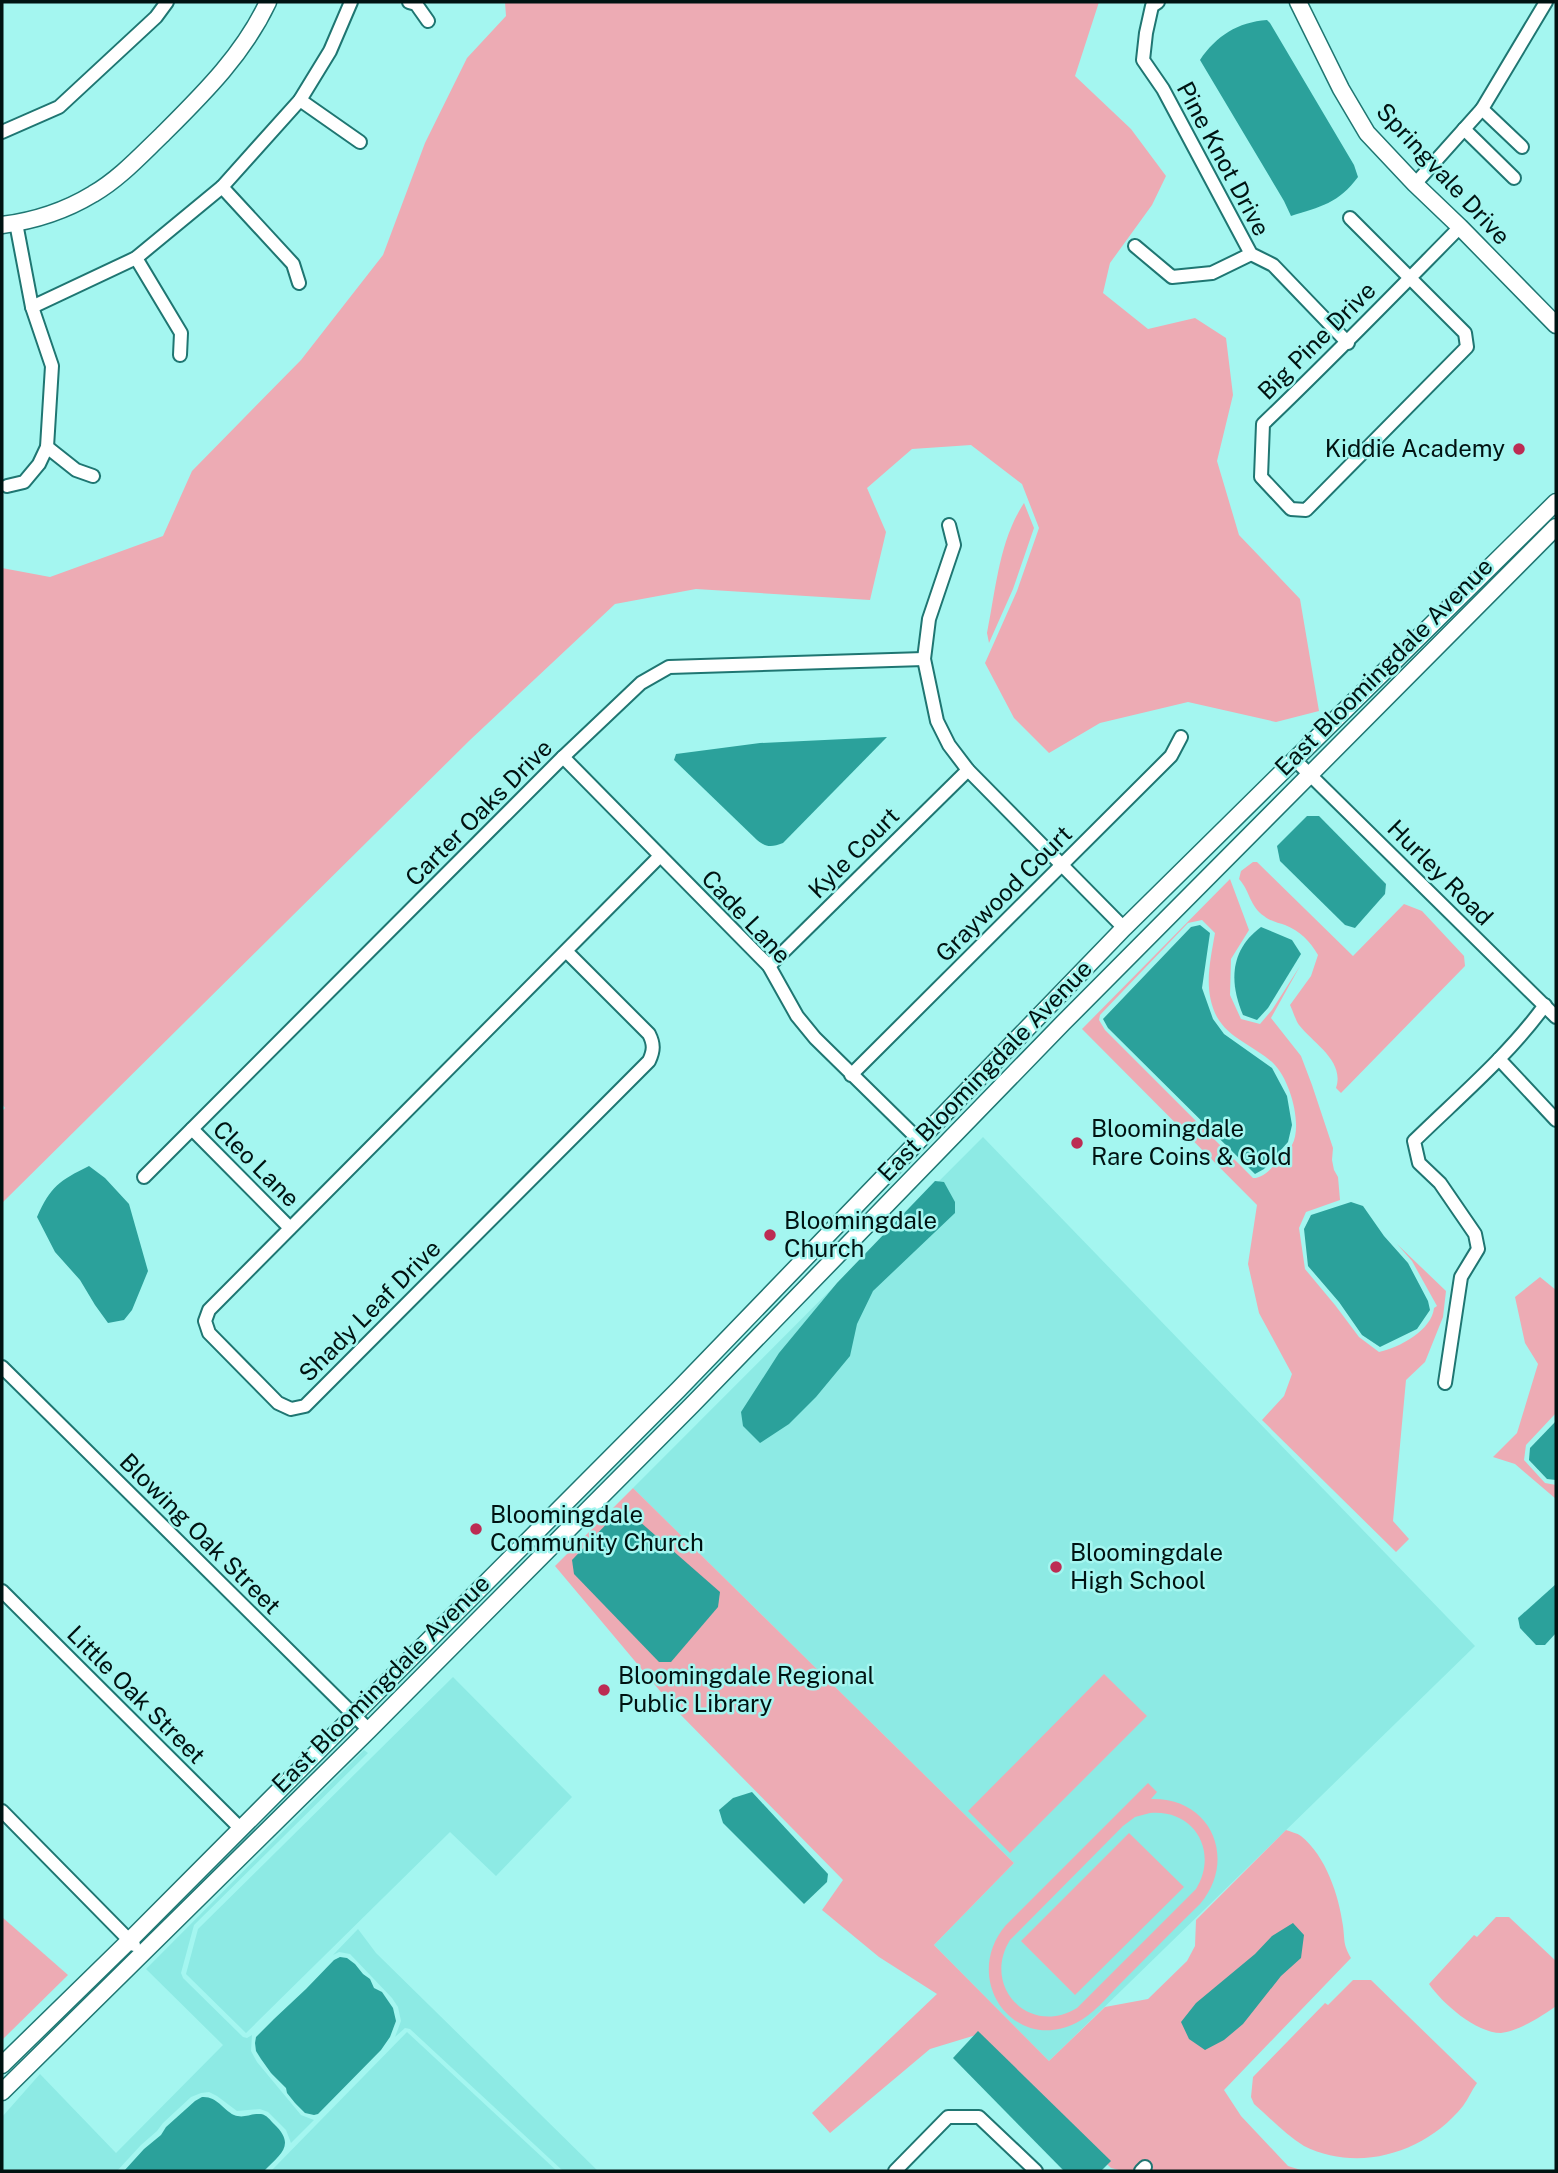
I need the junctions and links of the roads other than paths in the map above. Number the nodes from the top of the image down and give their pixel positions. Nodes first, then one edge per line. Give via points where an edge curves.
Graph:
1 (167, 2) edge
2 (268, 2) edge
3 (351, 2) edge
4 (409, 2) edge
5 (1158, 2) edge
6 (1298, 2) edge
7 (1541, 3) edge
8 (428, 21) dead end
9 (300, 100) junction
10 (1482, 109) junction
11 (1464, 129) junction
12 (2, 132) edge
13 (360, 142) dead end
14 (1522, 147) dead end
15 (1514, 178) dead end
16 (1415, 184) junction
17 (222, 187) junction
18 (1350, 218) dead end
19 (9, 224) edge
20 (1460, 227) junction
21 (1135, 246) dead end
22 (1251, 254) junction
23 (136, 258) junction
24 (1410, 278) junction
25 (299, 284) dead end
26 (32, 307) junction
27 (1556, 325) edge
28 (1348, 342) junction
29 (180, 355) dead end
30 (47, 447) junction
31 (93, 476) dead end
32 (7, 486) dead end
33 (1556, 502) edge
34 (949, 525) dead end
35 (1556, 527) edge
36 (924, 659) junction
37 (1181, 737) dead end
38 (563, 757) junction
39 (1294, 759) junction
40 (968, 770) junction
41 (1309, 774) junction
42 (660, 856) junction
43 (1062, 866) junction
44 (1124, 928) junction
45 (567, 952) junction
46 (769, 966) junction
47 (1054, 1000) junction
48 (1545, 1006) junction
49 (1556, 1017) edge
50 (1063, 1023) junction
51 (1499, 1059) junction
52 (851, 1075) junction
53 (1556, 1120) edge
54 (192, 1129) junction
55 (919, 1140) junction
56 (934, 1155) junction
57 (144, 1177) dead end
58 (290, 1227) junction
59 (2, 1367) edge
60 (1445, 1383) dead end
61 (678, 1390) junction
62 (692, 1405) junction
63 (2, 1591) edge
64 (353, 1715) junction
65 (369, 1730) junction
66 (2, 1811) edge
67 (240, 1828) junction
68 (130, 1940) junction
69 (142, 1953) junction
70 (2, 2065) edge
71 (2, 2092) edge
72 (895, 2171) edge
73 (1036, 2171) edge

1 - 12 street via 59,107
2 - 19 main road via 222,73 125,171 56,212
3 - 9 street via 330,51
4 - 8 street via 416,4
5 - 22 street, Pine Knot Drive via 1152,6 1143,60
6 - 16 main road, Springvale Drive via 1367,133
7 - 10 street
9 - 13 street
9 - 17 street
10 - 11 street
10 - 14 street
11 - 15 street
11 - 16 street
16 - 20 main road, Springvale Drive
17 - 23 street
17 - 25 street via 293,264
18 - 24 street, Big Pine Drive
19 - 26 street
20 - 24 street, Big Pine Drive
20 - 27 main road, Springvale Drive
21 - 22 street via 1172,277 1212,273
22 - 28 street, Pine Knot Drive via 1273,265
23 - 26 street
23 - 29 street via 181,333
24 - 28 street, Big Pine Drive
24 - 28 street, Big Pine Drive via 1465,333 1467,347 1306,510 1291,509 1261,477 1262,424
26 - 30 street via 52,366
30 - 31 street via 76,470
30 - 32 street via 24,482
33 - 39 main road, East Bloomingdale Avenue
34 - 36 street via 954,545 929,619
35 - 41 main road, East Bloomingdale Avenue
36 - 38 street, Carter Oaks Drive via 669,667 641,683
36 - 40 street via 937,721
37 - 43 street, Graywood Court via 1171,756
38 - 42 street, Cade Lane
38 - 54 street, Carter Oaks Drive
39 - 41 street, Hurley Road
39 - 44 main road, East Bloomingdale Avenue
40 - 43 street
40 - 46 street, Kyle Court
41 - 48 street, Hurley Road
41 - 50 main road, East Bloomingdale Avenue
42 - 45 street, Shady Leaf Drive
42 - 46 street, Cade Lane
43 - 44 street
43 - 52 street, Graywood Court
44 - 47 main road, East Bloomingdale Avenue
45 - 58 street, Shady Leaf Drive
45 - 58 street, Shady Leaf Drive via 649,1034 654,1052 649,1061 305,1406 291,1409 278,1403 217,1342 205,1321 209,1310
46 - 52 street, Cade Lane via 797,1016
47 - 50 main road
47 - 55 main road, East Bloomingdale Avenue
48 - 49 street, Hurley Road
48 - 51 street
50 - 56 main road, East Bloomingdale Avenue
51 - 53 street
51 - 60 street via 1414,1141 1419,1163 1440,1183 1475,1234 1478,1249 1461,1277
52 - 55 street, Cade Lane
54 - 57 street, Carter Oaks Drive
54 - 58 street, Cleo Lane
55 - 56 main road
55 - 61 main road, East Bloomingdale Avenue
56 - 62 main road, East Bloomingdale Avenue
59 - 64 street, Blowing Oak Street
61 - 62 main road
61 - 64 main road, East Bloomingdale Avenue
62 - 65 main road, East Bloomingdale Avenue
63 - 67 street, Little Oak Street
64 - 65 street, Blowing Oak Street
64 - 67 main road, East Bloomingdale Avenue
65 - 69 main road, East Bloomingdale Avenue
66 - 68 street
67 - 68 main road, East Bloomingdale Avenue
68 - 69 street
68 - 70 main road, East Bloomingdale Avenue
69 - 71 main road, East Bloomingdale Avenue
72 - 73 street via 948,2118 958,2117 979,2117

